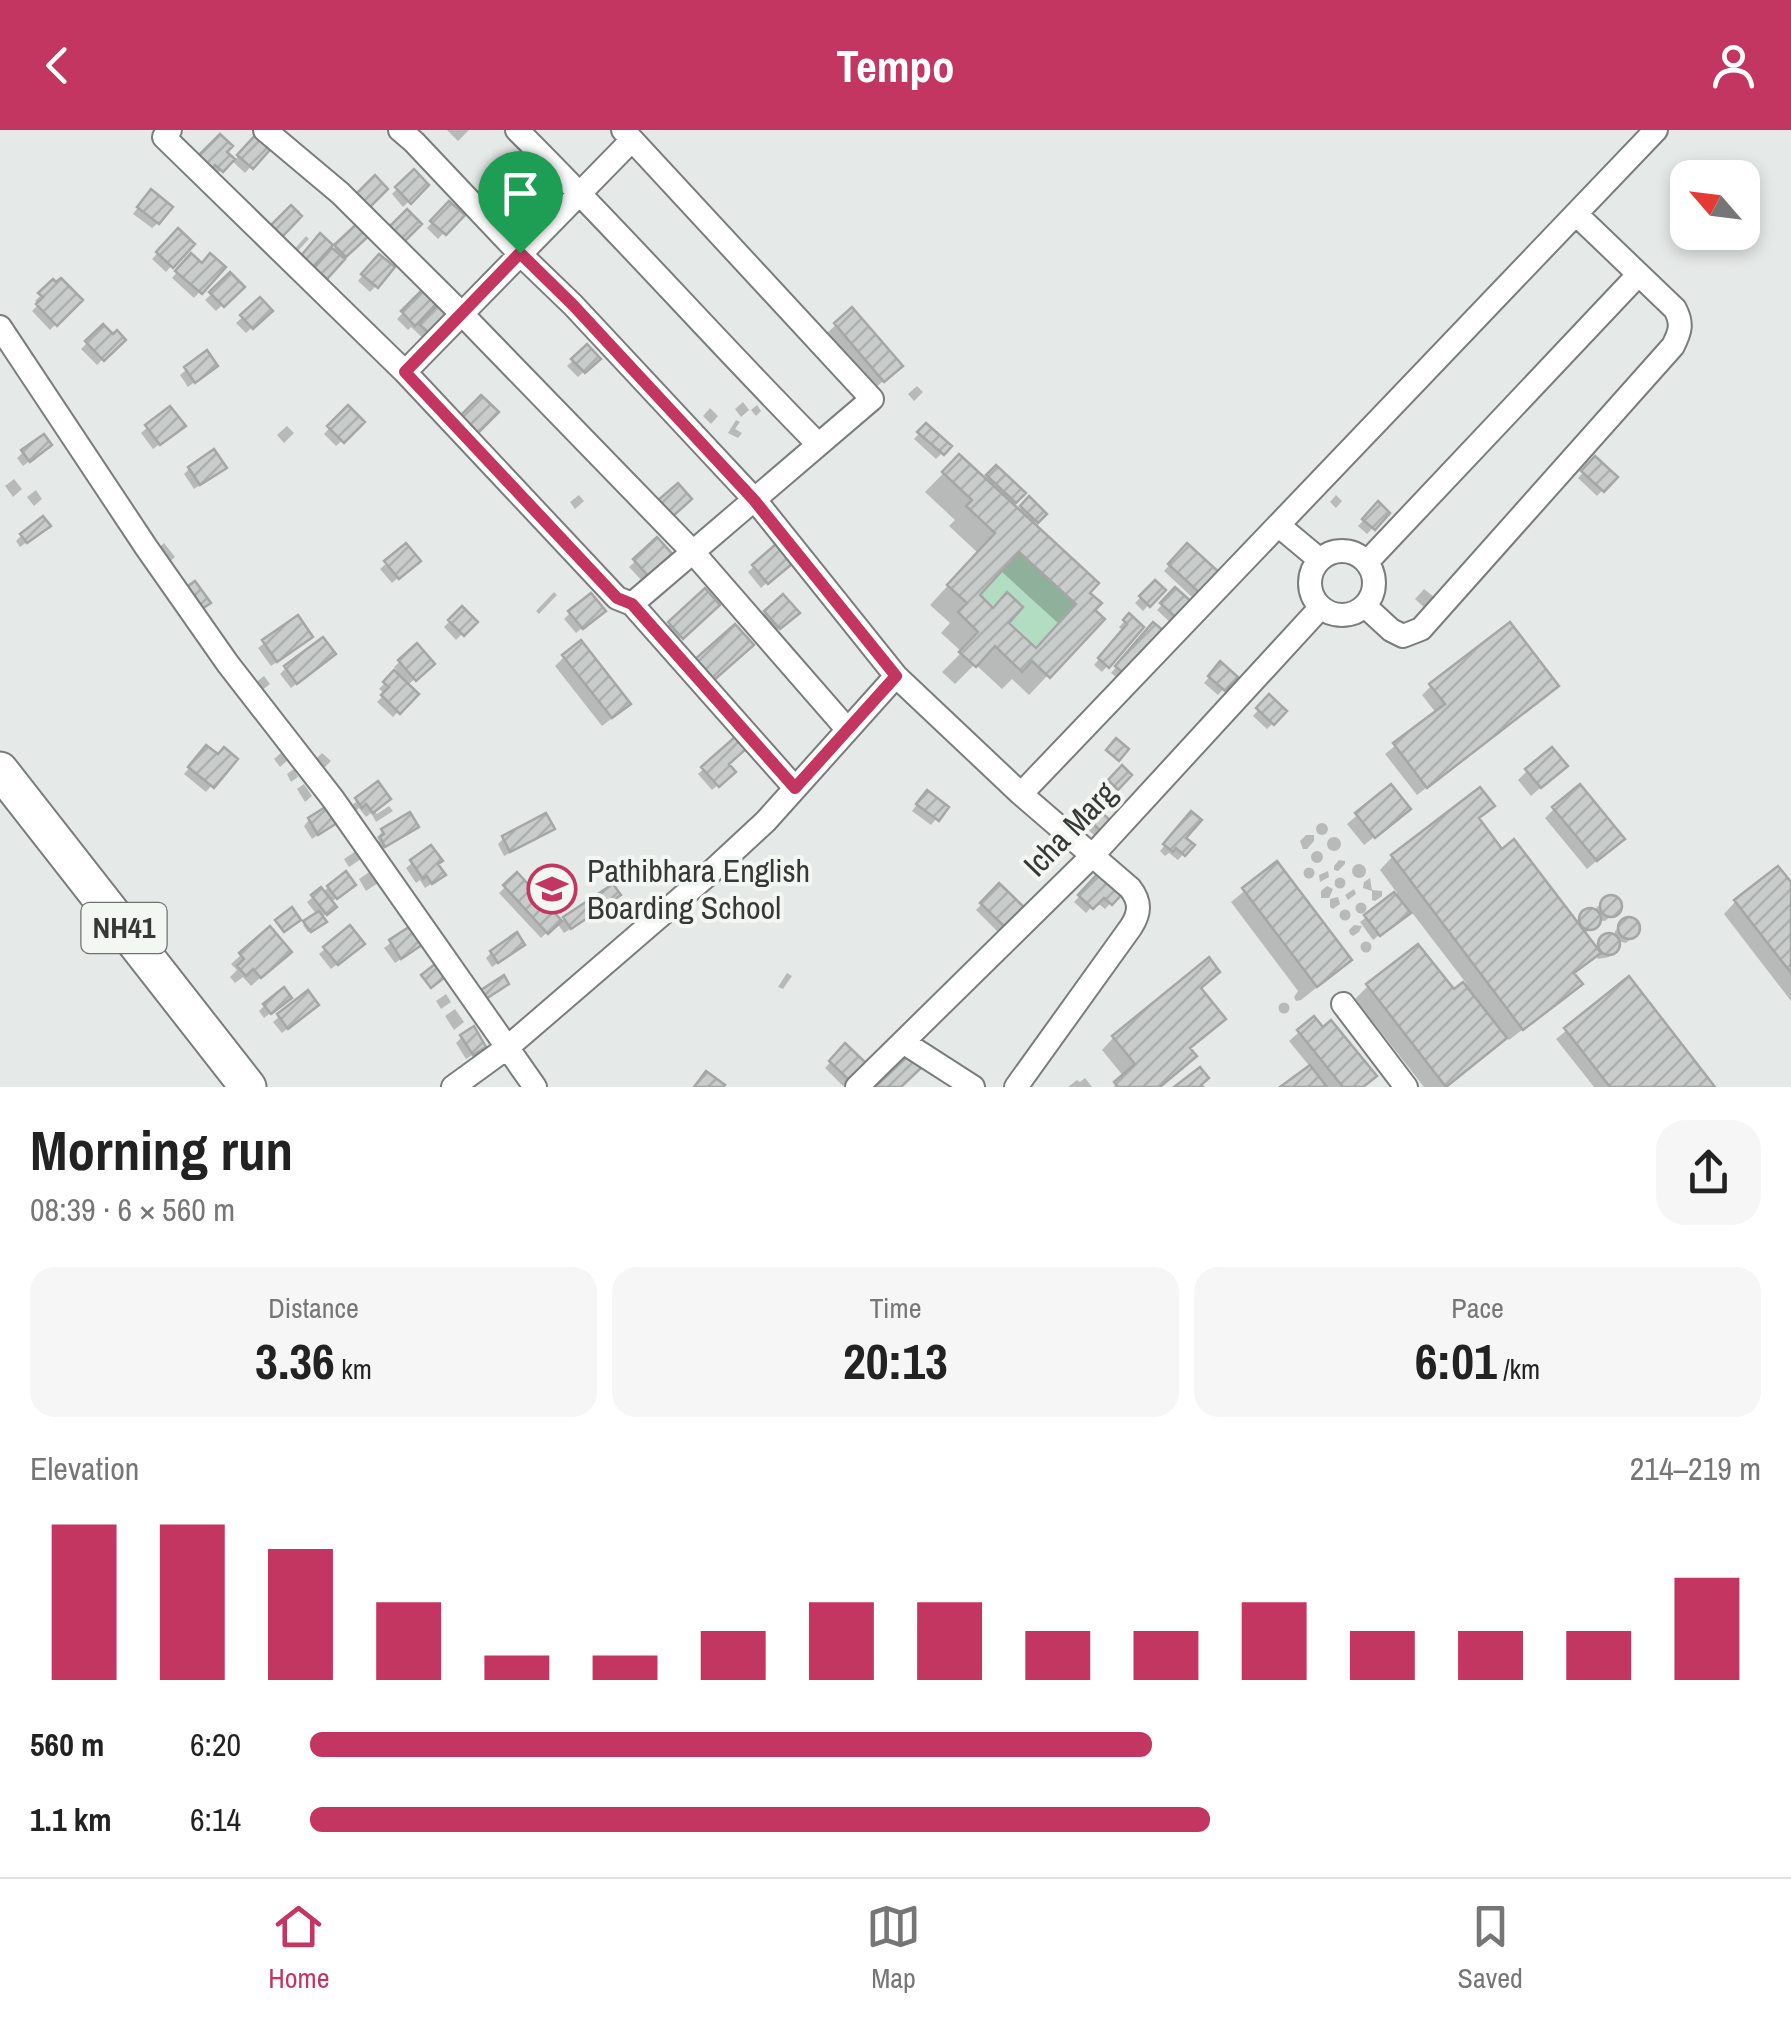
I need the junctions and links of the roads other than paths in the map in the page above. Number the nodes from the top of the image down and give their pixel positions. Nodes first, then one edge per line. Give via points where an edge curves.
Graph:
1 (170, 130) edge
2 (264, 130) edge
3 (400, 130) edge
4 (517, 130) edge
5 (1656, 130) edge
6 (627, 135) edge
7 (580, 193) junction
8 (1577, 215) junction
9 (520, 253) junction
10 (1638, 275) junction
11 (461, 314) junction
12 (0, 327) edge
13 (405, 372) junction
14 (818, 444) junction
15 (754, 500) junction
16 (1278, 524) junction
17 (692, 551) junction
18 (1320, 560) junction
19 (1367, 562) junction
20 (632, 604) junction
21 (1365, 606) junction
22 (1321, 607) junction
23 (896, 676) junction
24 (847, 730) junction
25 (0, 770) edge
26 (795, 788) junction
27 (1021, 794) junction
28 (1092, 856) junction
29 (1342, 1004) dead end
30 (903, 1042) junction
31 (508, 1048) junction
32 (248, 1087) edge
33 (454, 1087) edge
34 (535, 1087) edge
35 (857, 1087) edge
36 (974, 1087) edge
37 (1016, 1087) edge
38 (1406, 1087) edge

1 - 13 street via 164,137
2 - 11 street via 340,193
3 - 9 street
4 - 7 street
5 - 8 street
6 - 7 street
6 - 14 street via 872,399
7 - 9 street
7 - 14 street
8 - 10 street
8 - 16 street
9 - 11 street
9 - 15 street
10 - 19 street
10 - 21 street via 1680,318 1673,346 1421,629 1403,636
11 - 13 street
11 - 17 street
12 - 31 street via 228,664 333,799
13 - 20 street via 617,598
14 - 15 street
15 - 17 street
15 - 23 street
16 - 18 street
16 - 27 street
17 - 20 street
17 - 24 street
18 - 19 street via 1338,551
18 - 22 street via 1310,579
19 - 21 street via 1375,585
20 - 26 street
21 - 22 street via 1343,616
22 - 28 street, Icha Marg
23 - 24 street
23 - 27 street
24 - 26 street
25 - 32 highway, NH41
26 - 31 street via 710,873
27 - 28 street
28 - 30 street, Icha Marg
28 - 37 street via 1136,895 1137,917
29 - 38 street
30 - 35 street, Icha Marg
30 - 36 street
31 - 33 street
31 - 34 street

